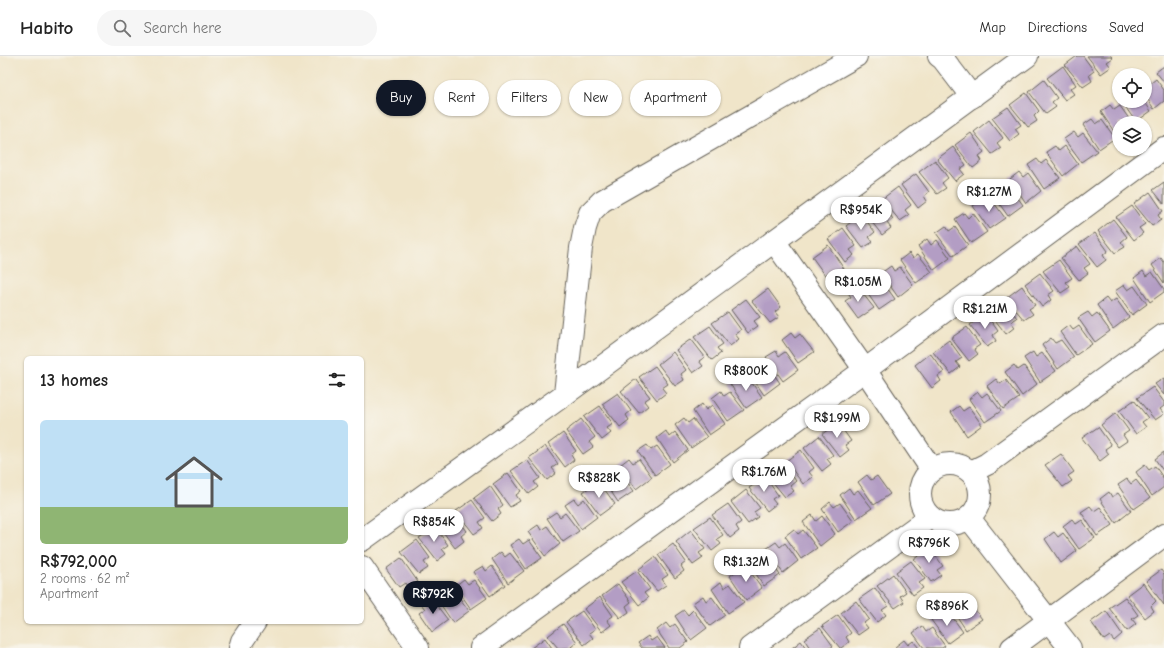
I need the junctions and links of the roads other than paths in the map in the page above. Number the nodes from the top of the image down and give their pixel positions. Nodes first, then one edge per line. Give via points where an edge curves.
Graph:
1 (856, 56) edge
2 (940, 56) edge
3 (1027, 56) edge
4 (972, 97) junction
5 (1164, 148) edge
6 (774, 241) junction
7 (1164, 335) edge
8 (864, 370) junction
9 (565, 394) junction
10 (932, 470) junction
11 (971, 472) junction
12 (930, 517) junction
13 (969, 518) junction
14 (1164, 535) edge
15 (364, 539) edge
16 (364, 570) edge
17 (1049, 620) junction
18 (254, 624) edge
19 (240, 648) edge
20 (418, 648) edge
21 (481, 648) edge
22 (750, 648) edge
23 (1012, 648) edge
24 (1070, 648) edge

1 - 9 street via 602,201 590,213 581,248
2 - 4 street
3 - 4 street
4 - 6 street
5 - 8 street
6 - 8 street
6 - 9 street
7 - 11 street via 987,464
8 - 10 street
8 - 21 street
9 - 15 street
10 - 11 street via 941,465 952,464 962,466
10 - 12 street via 925,478 920,499 923,509
11 - 13 street via 981,490 980,501
12 - 13 street via 949,525
12 - 22 street
13 - 17 street
14 - 17 street
16 - 20 street
17 - 23 street
17 - 24 street
18 - 19 street

